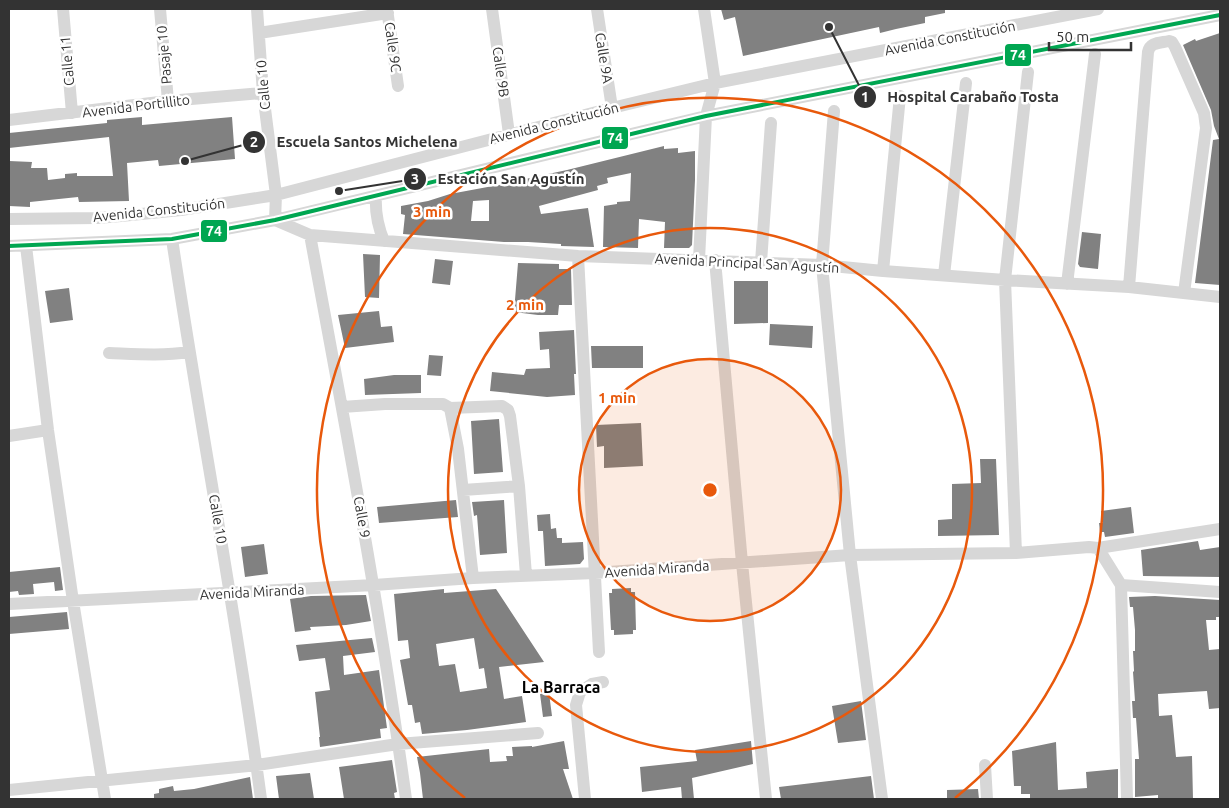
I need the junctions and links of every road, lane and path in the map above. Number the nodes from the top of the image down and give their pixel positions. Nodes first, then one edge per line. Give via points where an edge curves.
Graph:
1 (63, 9) edge
2 (160, 9) edge
3 (257, 9) edge
4 (492, 9) edge
5 (597, 9) edge
6 (704, 9) edge
7 (1098, 9) edge
8 (387, 11) edge
9 (1220, 15) edge
10 (259, 34) junction
11 (1095, 54) dead end
12 (1028, 72) dead end
13 (966, 83) dead end
14 (715, 84) junction
15 (398, 86) dead end
16 (263, 92) junction
17 (900, 96) dead end
18 (168, 101) junction
19 (612, 108) junction
20 (834, 111) dead end
21 (72, 113) junction
22 (706, 116) junction
23 (9, 120) edge
24 (771, 123) dead end
25 (509, 134) junction
26 (276, 195) junction
27 (376, 196) junction
28 (9, 219) edge
29 (276, 220) junction
30 (310, 235) junction
31 (172, 239) junction
32 (384, 241) junction
33 (9, 246) edge
34 (26, 246) junction
35 (578, 256) junction
36 (699, 260) junction
37 (715, 260) junction
38 (761, 262) junction
39 (822, 265) junction
40 (883, 271) junction
41 (944, 275) junction
42 (1005, 280) junction
43 (1067, 284) junction
44 (1129, 287) junction
45 (1184, 293) junction
46 (1220, 296) edge
47 (189, 352) junction
48 (109, 353) dead end
49 (342, 407) junction
50 (450, 408) junction
51 (48, 430) junction
52 (9, 436) edge
53 (519, 486) junction
54 (463, 490) junction
55 (1220, 529) edge
56 (1098, 548) junction
57 (1016, 553) junction
58 (850, 555) junction
59 (742, 563) junction
60 (595, 573) junction
61 (526, 575) junction
62 (473, 578) junction
63 (374, 585) junction
64 (1121, 585) junction
65 (1220, 592) edge
66 (230, 593) junction
67 (73, 600) junction
68 (9, 604) edge
69 (599, 652) dead end
70 (603, 682) dead end
71 (538, 733) dead end
72 (398, 744) junction
73 (257, 765) junction
74 (985, 765) dead end
75 (101, 781) junction
76 (9, 790) edge
77 (105, 799) edge
78 (261, 799) edge
79 (406, 799) edge
80 (585, 799) edge
81 (766, 799) edge
82 (882, 799) edge
83 (987, 799) edge
84 (1127, 799) edge

1 - 21 street, Calle 11
2 - 18 street, Pasaje 10
3 - 10 street, Calle 10
4 - 25 street, Calle 9B
5 - 19 street, Calle 9A
6 - 14 street
7 - 14 street, Avenida Constitución
8 - 10 street
8 - 15 street, Calle 9C
9 - 22 street, Avenida Constitución
10 - 16 street, Calle 10
11 - 43 street
12 - 42 street
13 - 41 street
14 - 19 street, Avenida Constitución
14 - 22 street
16 - 18 street, Avenida Portillito
16 - 26 street, Calle 10
17 - 40 street
18 - 21 street, Avenida Portillito
19 - 25 street, Avenida Constitución
20 - 39 street
21 - 23 street, Avenida Portillito
22 - 27 street, Avenida Constitución
22 - 36 street
24 - 38 street
25 - 26 street, Avenida Constitución
26 - 28 street, Avenida Constitución via 121,216
26 - 29 street, Calle 10
27 - 29 street, Avenida Constitución
27 - 32 street via 375,208
29 - 30 street, Avenida Principal San Agustín
29 - 31 street, Avenida Constitución
30 - 32 street, Avenida Principal San Agustín
30 - 49 street, Calle 9
31 - 34 street, Avenida Constitución
31 - 47 street, Calle 10
32 - 35 street, Avenida Principal San Agustín
33 - 34 street, Avenida Constitución
34 - 51 street
35 - 36 street, Avenida Principal San Agustín
35 - 60 street
36 - 37 street, Avenida Principal San Agustín
37 - 38 street, Avenida Principal San Agustín
37 - 59 street
38 - 39 street, Avenida Principal San Agustín
39 - 40 street, Avenida Principal San Agustín
39 - 58 street
40 - 41 street, Avenida Principal San Agustín
41 - 42 street, Avenida Principal San Agustín
42 - 43 street, Avenida Principal San Agustín
42 - 57 street
43 - 44 street, Avenida Principal San Agustín
44 - 45 street, Avenida Principal San Agustín
44 - 45 street via 1148,52 1152,44 1169,41 1175,47 1204,113 1206,128
45 - 46 street, Avenida Principal San Agustín
47 - 48 street
47 - 66 street, Calle 10
49 - 50 street via 443,404
49 - 63 street, Calle 9
50 - 53 street via 502,406 508,410
50 - 54 street
51 - 52 street
51 - 67 street
53 - 54 street
53 - 61 street
54 - 62 street
55 - 56 street, Avenida Miranda
56 - 57 street, Avenida Miranda
56 - 64 street
57 - 58 street, Avenida Miranda
58 - 59 street, Avenida Miranda
58 - 82 street
59 - 60 street, Avenida Miranda
59 - 81 street
60 - 61 street, Avenida Miranda
60 - 69 street
61 - 62 street, Avenida Miranda
62 - 63 street, Avenida Miranda
63 - 66 street, Avenida Miranda
63 - 72 street, Calle 9
64 - 65 street
64 - 84 street
66 - 67 street, Avenida Miranda
66 - 73 street, Calle 10
67 - 68 street, Avenida Miranda
67 - 75 street
70 - 80 street via 592,684 580,692 576,705
71 - 72 street
72 - 73 street
72 - 79 street, Calle 9
73 - 75 street
73 - 78 street, Calle 10
74 - 83 street
75 - 76 street
75 - 77 street

